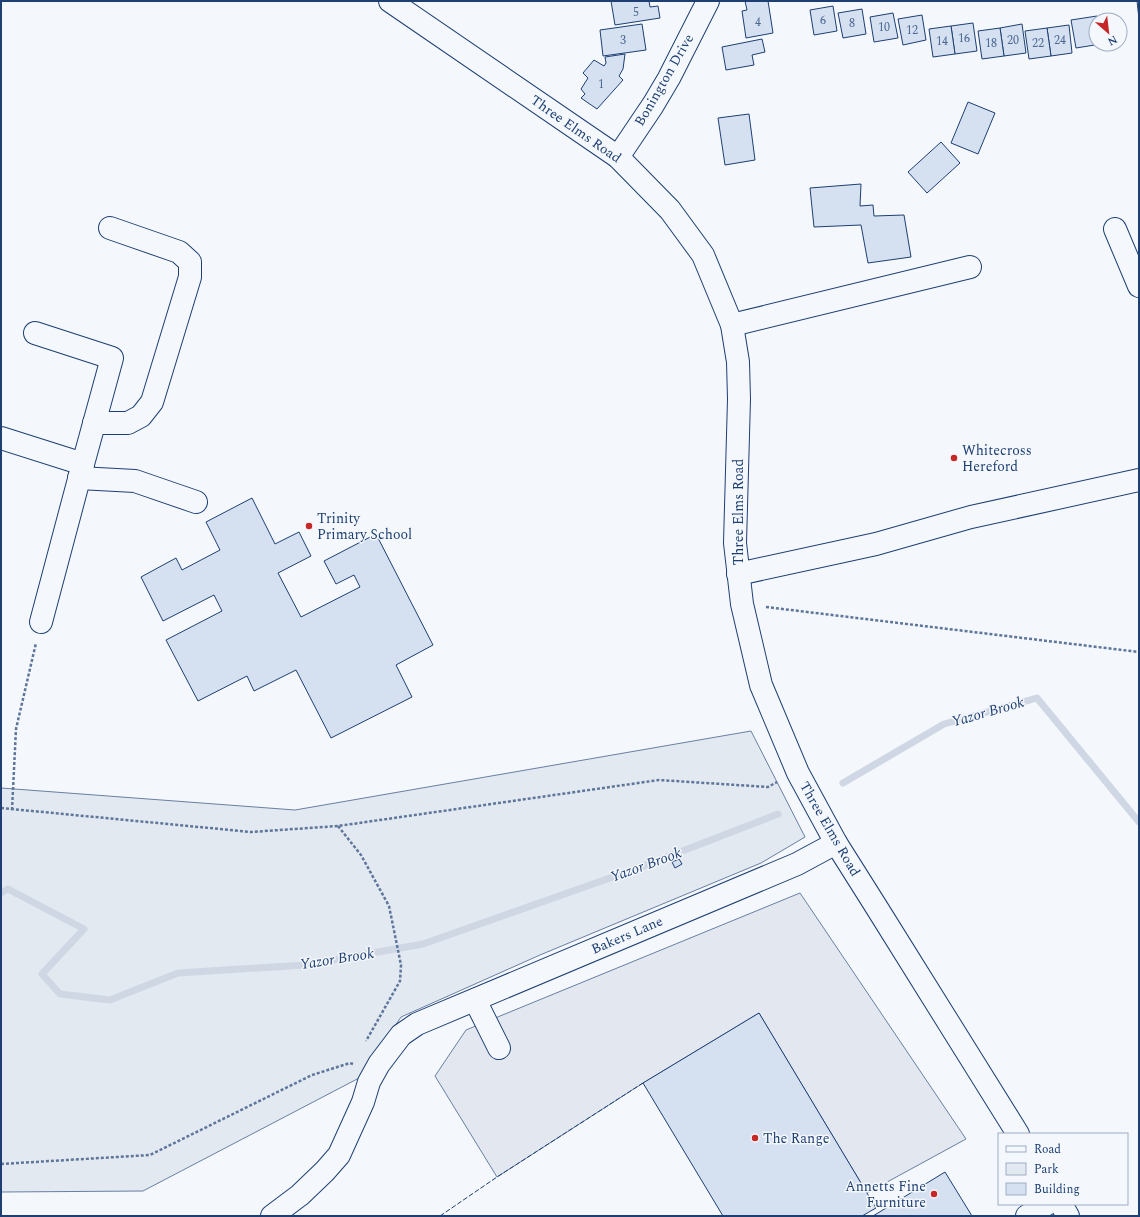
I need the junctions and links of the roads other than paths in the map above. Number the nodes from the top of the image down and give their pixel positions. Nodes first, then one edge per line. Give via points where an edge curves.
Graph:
1 (390, 1) edge
2 (708, 1) edge
3 (618, 157) junction
4 (110, 228) dead end
5 (1115, 229) dead end
6 (970, 267) dead end
7 (1139, 286) edge
8 (732, 326) junction
9 (35, 333) dead end
10 (94, 423) junction
11 (1, 438) edge
12 (81, 471) junction
13 (1139, 480) edge
14 (196, 502) dead end
15 (738, 574) junction
16 (41, 622) road end
17 (836, 844) junction
18 (475, 1000) junction
19 (499, 1048) dead end
20 (1017, 1133) edge
21 (1045, 1205) edge
22 (1062, 1205) edge
23 (272, 1216) edge
24 (1027, 1216) edge
25 (1068, 1216) edge

1 - 3 main road, Three Elms Road
2 - 3 main road, Bonington Drive via 669,78
3 - 8 main road, Three Elms Road via 670,210 703,255
4 - 10 main road via 179,252 190,262 190,277 152,402 141,416 128,423
5 - 7 main road
6 - 8 main road
8 - 15 main road, Three Elms Road via 738,362 739,399 735,543
9 - 10 main road via 112,358
10 - 12 main road
11 - 12 main road
12 - 14 main road via 135,481
12 - 16 main road
13 - 15 main road via 971,517 876,544
15 - 17 main road, Three Elms Road via 742,604 761,685 798,773
17 - 18 main road, Bakers Lane via 797,864
17 - 20 main road, Three Elms Road
18 - 19 main road
18 - 23 main road, Bakers Lane via 417,1024 401,1035 369,1082 339,1156 300,1195
21 - 24 main road
22 - 25 main road

